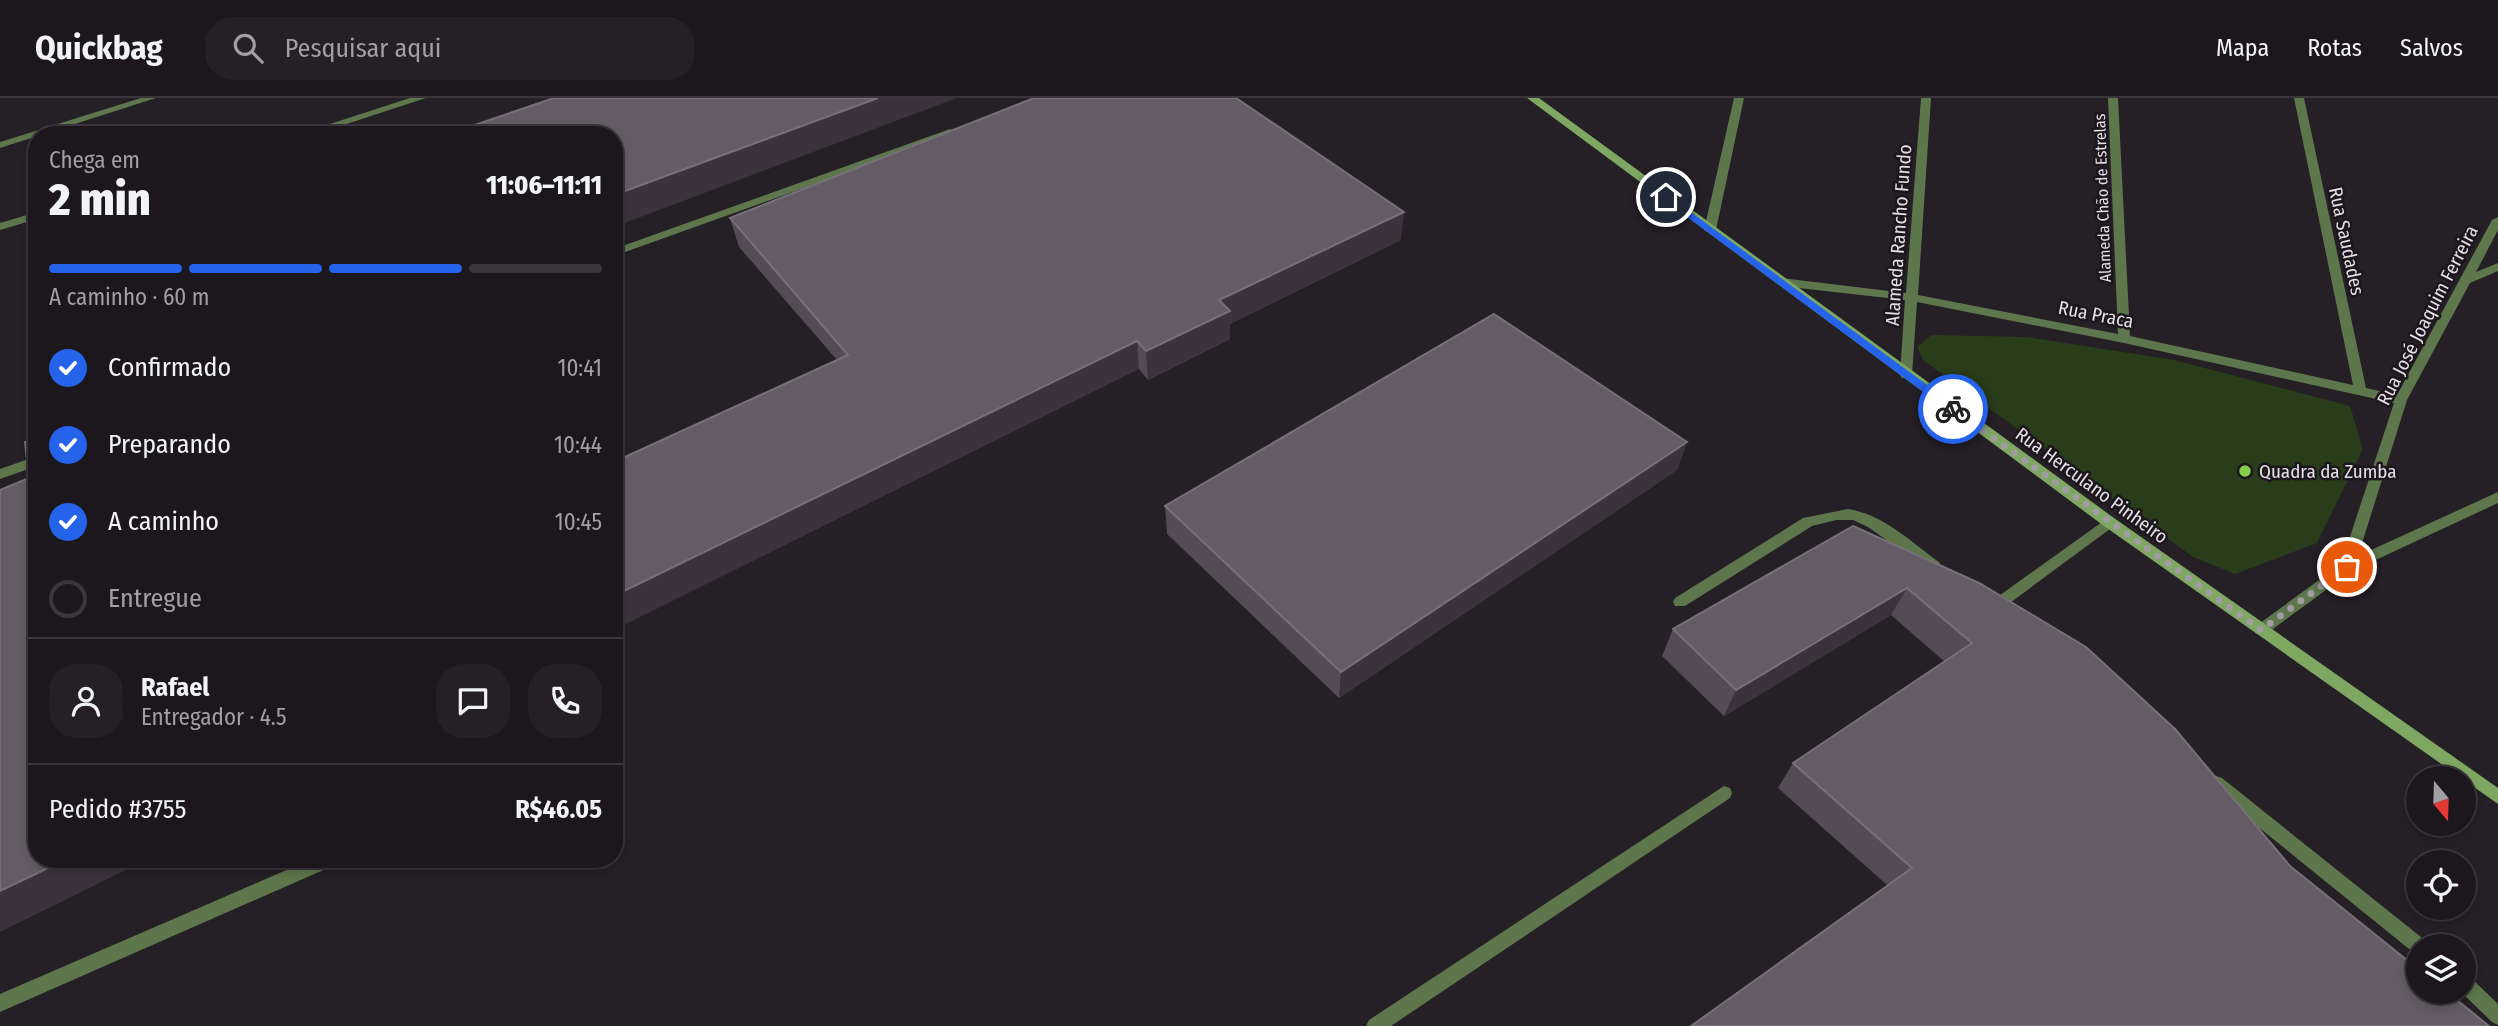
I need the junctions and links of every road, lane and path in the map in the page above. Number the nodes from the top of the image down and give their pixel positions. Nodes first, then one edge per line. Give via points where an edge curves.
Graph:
1 (152, 98) edge
2 (421, 98) edge
3 (1532, 98) edge
4 (1739, 98) edge
5 (1926, 98) edge
6 (2113, 98) edge
7 (2299, 98) edge
8 (61, 126) edge
9 (329, 126) edge
10 (966, 126) edge
11 (28, 136) edge
12 (0, 145) edge
13 (28, 218) edge
14 (2498, 220) edge
15 (0, 226) edge
16 (1710, 230) junction
17 (623, 250) edge
18 (2498, 267) edge
19 (2466, 280) junction
20 (1781, 282) junction
21 (1910, 297) junction
22 (2123, 339) junction
23 (1906, 375) junction
24 (2360, 390) junction
25 (2401, 400) junction
26 (28, 464) edge
27 (0, 474) edge
28 (2498, 497) edge
29 (2109, 522) junction
30 (2347, 567) junction
31 (1950, 577) edge
32 (1680, 602) dead end
33 (1993, 607) edge
34 (2261, 630) junction
35 (2199, 770) edge
36 (1724, 793) dead end
37 (2498, 797) edge
38 (310, 868) edge
39 (2406, 936) edge
40 (2476, 995) edge
41 (0, 1003) edge
42 (2498, 1016) edge
43 (1376, 1026) edge

1 - 8 street
2 - 9 street
3 - 16 street, Rua Herculano Pinheiro
4 - 16 street
5 - 21 street, Alameda Rancho Fundo
6 - 22 street, Alameda Chão de Estrelas
7 - 24 street, Rua Saudades
10 - 17 street
11 - 12 street
13 - 15 street
14 - 19 street, Rua José Joaquim Ferreira
16 - 20 street, Rua Herculano Pinheiro
18 - 19 street
19 - 25 street, Rua José Joaquim Ferreira
20 - 21 street, Rua Praca
20 - 23 street, Rua Herculano Pinheiro
21 - 22 street, Rua Praca
21 - 23 street, Alameda Rancho Fundo
22 - 24 street, Rua Praca
23 - 29 street, Rua Herculano Pinheiro
24 - 25 street, Rua Praca
25 - 30 street, Rua José Joaquim Ferreira
26 - 27 street
28 - 30 street
29 - 33 street
29 - 34 street, Rua Herculano Pinheiro
30 - 34 street
31 - 32 street via 1874,524 1853,515 1830,516 1808,522
34 - 37 street, Rua Herculano Pinheiro
35 - 39 street
36 - 43 street
38 - 41 street
40 - 42 street

